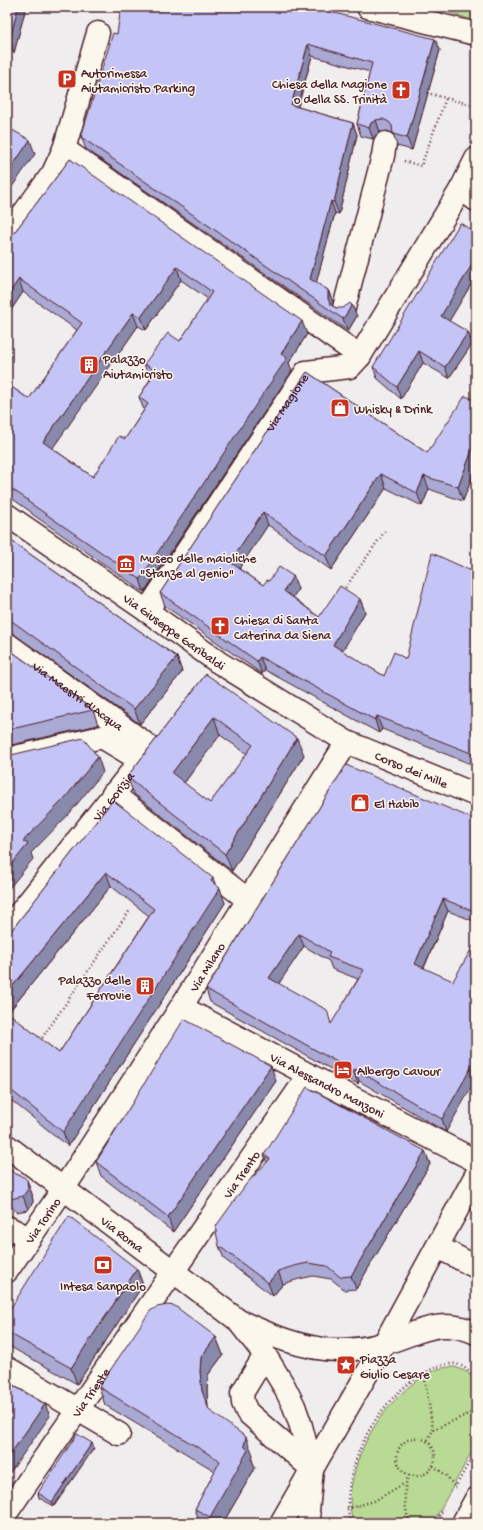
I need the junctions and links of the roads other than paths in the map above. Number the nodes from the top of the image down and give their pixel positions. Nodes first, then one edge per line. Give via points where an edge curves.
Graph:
1 (368, 7) edge
2 (98, 32) dead end
3 (476, 34) edge
4 (385, 143) dead end
5 (64, 149) junction
6 (476, 159) edge
7 (468, 194) edge
8 (7, 236) edge
9 (344, 308) edge
10 (360, 356) junction
11 (7, 515) edge
12 (147, 611) junction
13 (7, 644) edge
14 (218, 662) junction
15 (203, 680) edge
16 (165, 729) edge
17 (347, 742) junction
18 (145, 754) junction
19 (7, 759) edge
20 (113, 794) junction
21 (476, 795) edge
22 (248, 900) junction
23 (7, 929) edge
24 (181, 1007) junction
25 (308, 1075) junction
26 (7, 1146) edge
27 (476, 1161) edge
28 (476, 1175) edge
29 (64, 1188) junction
30 (7, 1227) edge
31 (29, 1238) junction
32 (438, 1247) junction
33 (476, 1267) edge
34 (7, 1271) edge
35 (173, 1272) junction
36 (239, 1321) junction
37 (476, 1333) edge
38 (384, 1344) junction
39 (265, 1355) junction
40 (7, 1368) edge
41 (78, 1410) junction
42 (118, 1434) dead end
43 (312, 1469) junction
44 (476, 1499) edge
45 (7, 1512) edge
46 (281, 1523) edge
47 (310, 1523) edge
48 (463, 1523) edge

1 - 3 street
2 - 5 street
4 - 9 street
5 - 8 street via 53,173
5 - 10 street
6 - 7 street, Via Magione
7 - 10 street, Via Magione
10 - 12 street, Via Magione via 350,367 306,372
11 - 12 street, Via Giuseppe Garibaldi
12 - 14 street, Via Giuseppe Garibaldi
13 - 18 street, Via Maestri d'Acqua
14 - 15 street
14 - 17 street, Via Giuseppe Garibaldi
16 - 18 street, Via Gorizia
17 - 21 street, Corso dei Mille
17 - 22 street, Via Milano
18 - 19 street via 102,737
18 - 20 street, Via Gorizia
20 - 22 street
20 - 23 street, Via Gorizia
22 - 24 street, Via Milano
24 - 25 street, Via Alessandro Manzoni
24 - 29 street, Via Milano
25 - 27 street, Via Alessandro Manzoni
25 - 35 street, Via Trento
26 - 29 street, Via Roma
28 - 32 street
29 - 31 street, Via Torino
29 - 35 street, Via Roma
30 - 31 street
31 - 34 street, Via Torino
32 - 33 street
32 - 38 street
35 - 36 street, Via Roma
35 - 41 street, Via Trieste
36 - 38 street via 295,1344 337,1350
36 - 39 street
37 - 38 street via 453,1326 434,1327 416,1331
38 - 43 street
39 - 43 street via 294,1406
39 - 43 street via 242,1393 242,1403 248,1412
40 - 41 street
41 - 42 street
41 - 45 street, Via Trieste
43 - 46 street
43 - 47 street via 308,1511
44 - 48 street

